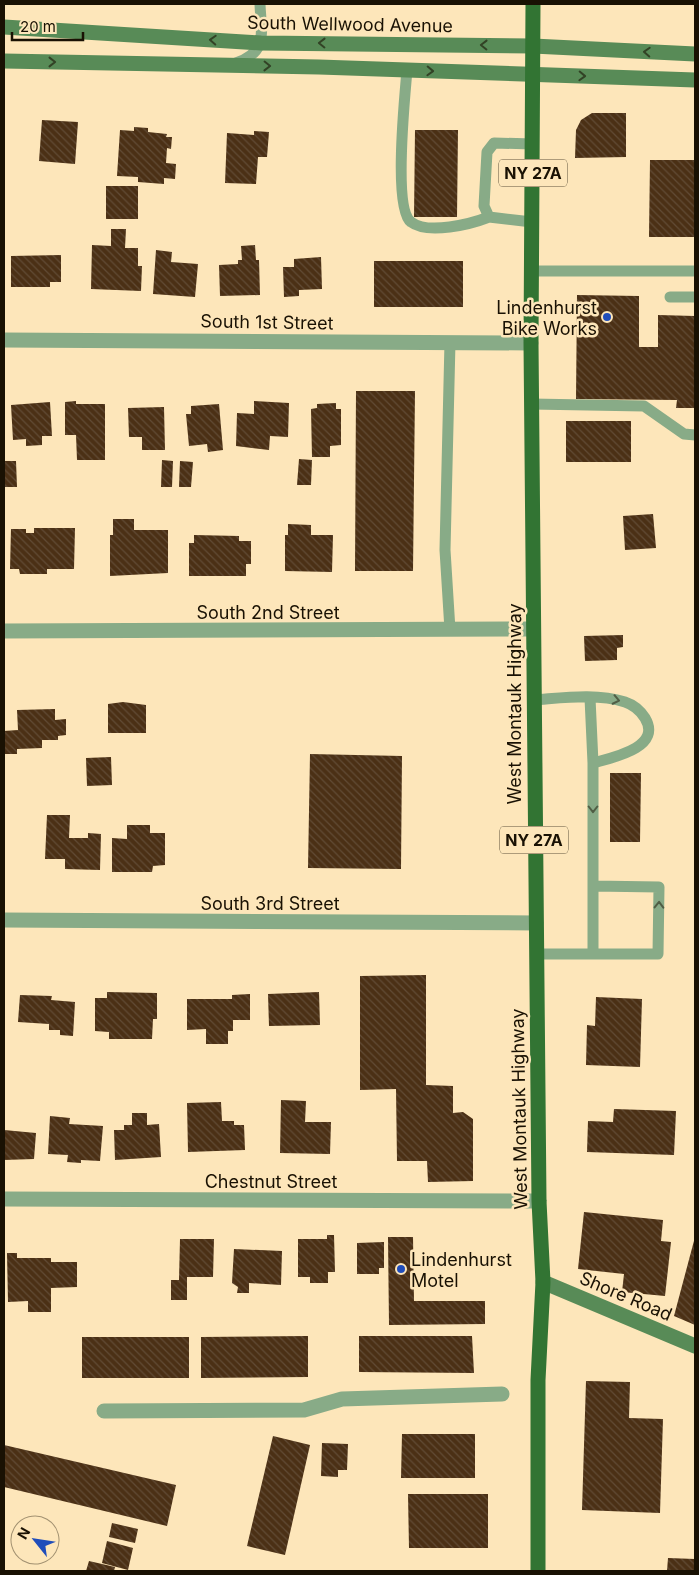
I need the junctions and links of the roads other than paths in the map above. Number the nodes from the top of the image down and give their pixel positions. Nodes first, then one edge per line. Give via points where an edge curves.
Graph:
1 (260, 4) edge
2 (533, 4) edge
3 (4, 27) edge
4 (262, 43) junction
5 (533, 46) junction
6 (695, 54) edge
7 (4, 61) edge
8 (230, 65) junction
9 (407, 70) junction
10 (533, 74) junction
11 (695, 80) edge
12 (533, 144) junction
13 (489, 217) junction
14 (532, 222) junction
15 (532, 271) junction
16 (695, 271) edge
17 (670, 297) dead end
18 (695, 297) edge
19 (4, 340) edge
20 (450, 342) junction
21 (531, 343) junction
22 (531, 404) junction
23 (695, 435) edge
24 (532, 629) junction
25 (450, 630) junction
26 (4, 631) edge
27 (590, 698) junction
28 (533, 700) junction
29 (593, 763) junction
30 (593, 886) junction
31 (4, 920) edge
32 (536, 923) junction
33 (536, 954) junction
34 (593, 954) junction
35 (4, 1199) edge
36 (538, 1201) junction
37 (543, 1282) junction
38 (695, 1346) edge
39 (502, 1394) dead end
40 (104, 1411) dead end
41 (538, 1571) edge

1 - 4 lane
2 - 5 main road, NY 27A
4 -> 3 main road, South Wellwood Avenue
5 -> 4 main road, South Wellwood Avenue
4 - 8 lane via 253,56
6 -> 5 main road, South Wellwood Avenue
5 - 10 main road, West Montauk Highway / NY 27A
7 -> 8 main road
8 -> 9 main road
9 -> 10 main road
9 - 13 lane via 403,112 404,214 419,226 466,226
10 -> 11 main road
10 - 12 main road, West Montauk Highway / NY 27A
12 - 13 lane via 494,143 487,152 484,206
12 - 14 main road, West Montauk Highway / NY 27A
13 - 14 lane
14 - 15 main road, West Montauk Highway / NY 27A
15 - 16 lane
15 - 21 main road, West Montauk Highway / NY 27A
17 - 18 lane
19 - 20 street, South 1st Street
20 - 21 street, South 1st Street
20 - 25 lane via 445,550
21 - 22 main road, West Montauk Highway / NY 27A
22 - 23 lane via 644,406 684,434
22 - 24 main road, West Montauk Highway / NY 27A
24 - 25 street, South 2nd Street
24 - 28 main road, West Montauk Highway / NY 27A
25 - 26 street, South 2nd Street
27 - 28 lane
27 - 29 lane
27 -> 29 lane via 627,702 638,708 648,726 647,735 629,754
28 - 32 main road, West Montauk Highway / NY 27A
29 -> 30 lane
30 - 34 lane
34 -> 30 lane via 658,954 659,887
31 - 32 street, South 3rd Street
32 - 33 main road, West Montauk Highway / NY 27A
33 - 34 lane
33 - 36 main road, West Montauk Highway / NY 27A
35 - 36 street, Chestnut Street
36 - 37 main road, West Montauk Highway / NY 27A
37 - 38 main road, Shore Road
37 - 41 main road, West Montauk Highway / NY 27A via 538,1380
39 - 40 street via 342,1399 304,1410

